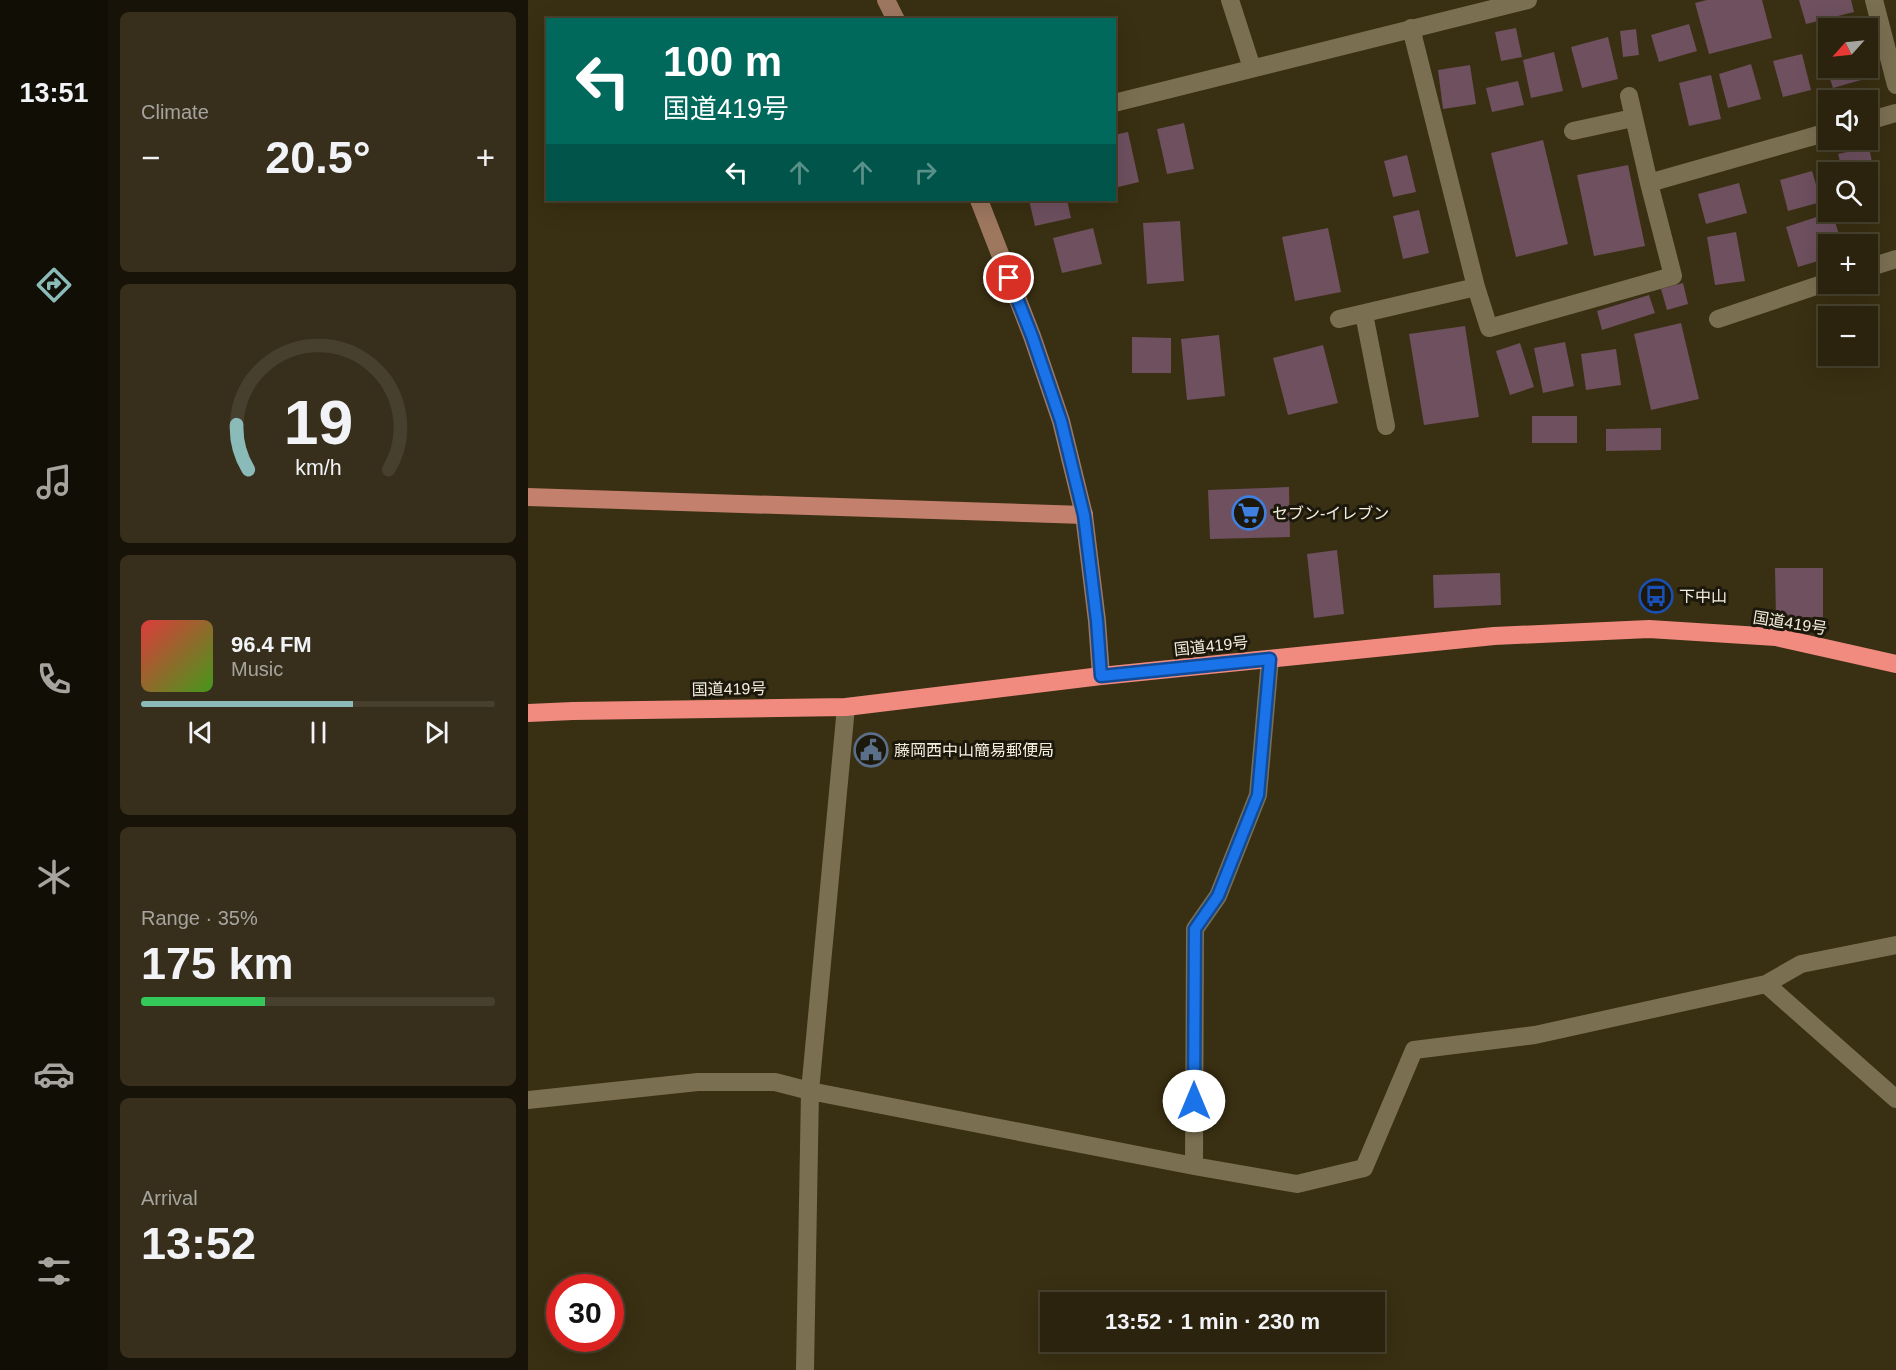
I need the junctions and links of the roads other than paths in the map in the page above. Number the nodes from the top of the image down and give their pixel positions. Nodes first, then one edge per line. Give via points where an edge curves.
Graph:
1 (886, 0) edge
2 (1230, 0) edge
3 (1528, 0) edge
4 (1874, 0) edge
5 (895, 18) edge
6 (1411, 28) junction
7 (1252, 68) junction
8 (1896, 85) edge
9 (1629, 96) dead end
10 (1116, 102) edge
11 (1896, 113) edge
12 (1634, 118) junction
13 (1878, 118) edge
14 (1573, 131) dead end
15 (1818, 135) edge
16 (1649, 183) junction
17 (979, 201) edge
18 (1896, 259) edge
19 (1878, 265) edge
20 (1818, 285) edge
21 (1476, 287) junction
22 (1364, 314) junction
23 (1339, 319) dead end
24 (1718, 320) dead end
25 (1386, 426) dead end
26 (528, 497) edge
27 (1084, 515) junction
28 (1270, 659) junction
29 (1896, 664) edge
30 (1101, 676) junction
31 (846, 707) junction
32 (528, 713) edge
33 (1896, 945) edge
34 (1767, 984) junction
35 (810, 1091) junction
36 (1896, 1099) edge
37 (528, 1100) edge
38 (1194, 1166) junction
39 (805, 1370) edge

1 - 5 street
2 - 7 street
3 - 6 street
4 - 8 street
6 - 7 street
6 - 21 street
7 - 10 street
9 - 12 street
11 - 13 street
12 - 14 street
12 - 16 street
15 - 16 street
16 - 21 street via 1673,276 1489,328
17 - 27 street via 1061,421
18 - 19 street
20 - 24 street
21 - 22 street
22 - 23 street
22 - 25 street
26 - 27 main road
27 - 30 street
28 - 29 highway, 国道419号 via 1494,636 1649,628 1776,637
28 - 30 highway, 国道419号
28 - 38 street via 1258,795 1218,896 1195,929
30 - 31 highway, 国道419号
31 - 32 highway, 国道419号
31 - 35 street
33 - 34 street via 1801,964
34 - 36 street
34 - 38 street via 1535,1035 1414,1050 1364,1168 1297,1184
35 - 37 street via 775,1082 698,1082
35 - 38 street
35 - 39 street

